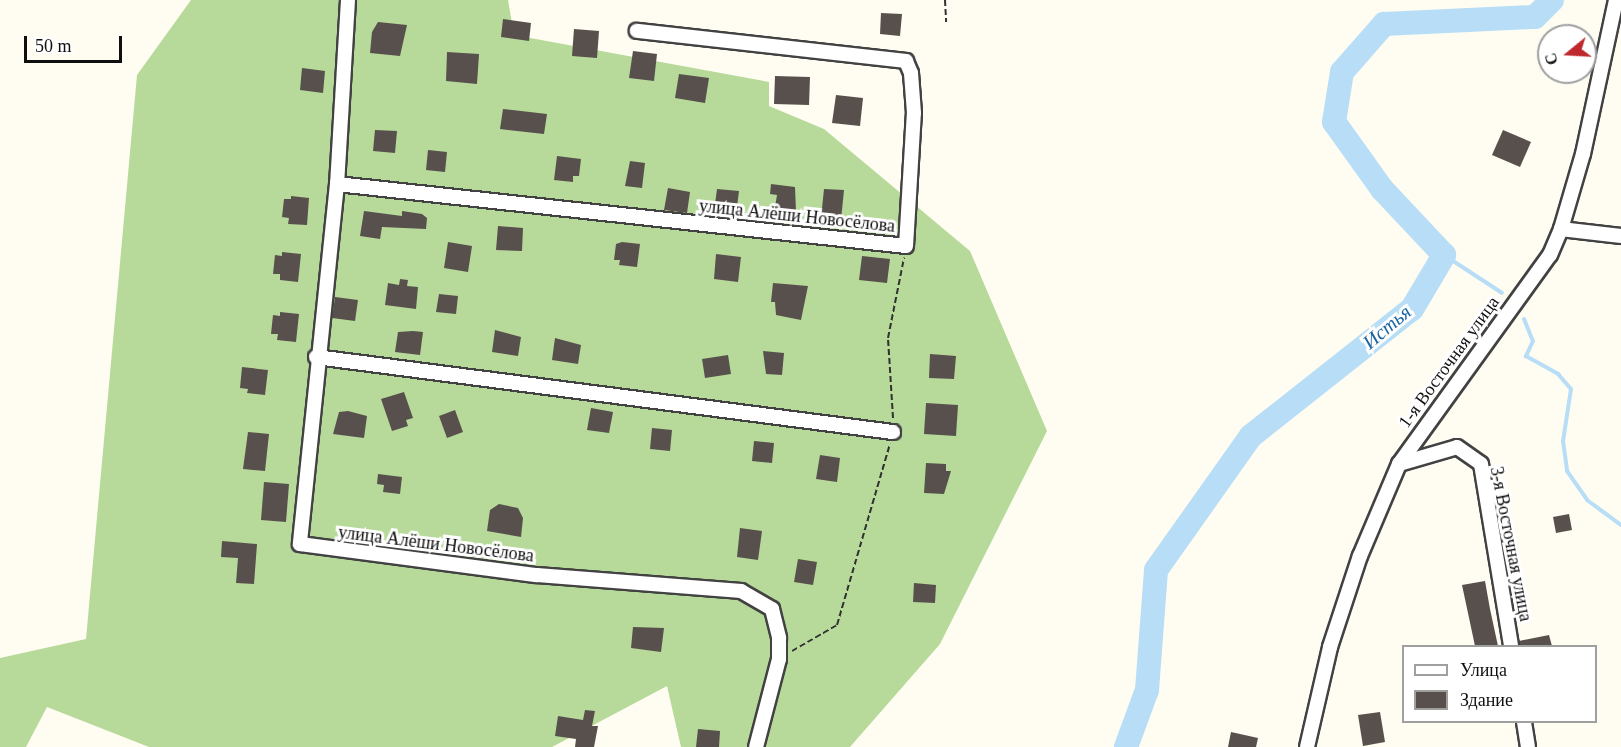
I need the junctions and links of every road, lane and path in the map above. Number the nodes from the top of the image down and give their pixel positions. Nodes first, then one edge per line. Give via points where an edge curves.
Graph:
1 (348, 0) edge
2 (945, 0) edge
3 (1616, 0) edge
4 (946, 22) dead end
5 (637, 32) dead end
6 (337, 184) junction
7 (1561, 229) junction
8 (1621, 236) edge
9 (906, 246) junction
10 (316, 357) junction
11 (893, 432) junction
12 (1399, 464) junction
13 (1511, 645) edge
14 (779, 659) junction
15 (1524, 723) edge
16 (756, 747) edge
17 (1307, 747) edge
18 (1528, 747) edge

1 - 6 street, улица Алёши Новосёлова
2 - 4 path
3 - 7 street, 1-я Восточная улица via 1583,154
5 - 9 street, улица Алёши Новосёлова via 906,61 911,73 914,113
6 - 9 street, улица Алёши Новосёлова
6 - 10 street, улица Алёши Новосёлова
7 - 8 street
7 - 12 street, 1-я Восточная улица via 1550,255
9 - 11 path via 888,339
10 - 11 street
10 - 14 street, улица Алёши Новосёлова via 300,544 537,575 741,591 772,609
11 - 14 path via 837,625
12 - 13 street, 3-я Восточная улица via 1457,447 1480,464
12 - 17 street, 1-я Восточная улица via 1360,556 1336,627
14 - 16 street
15 - 18 street

